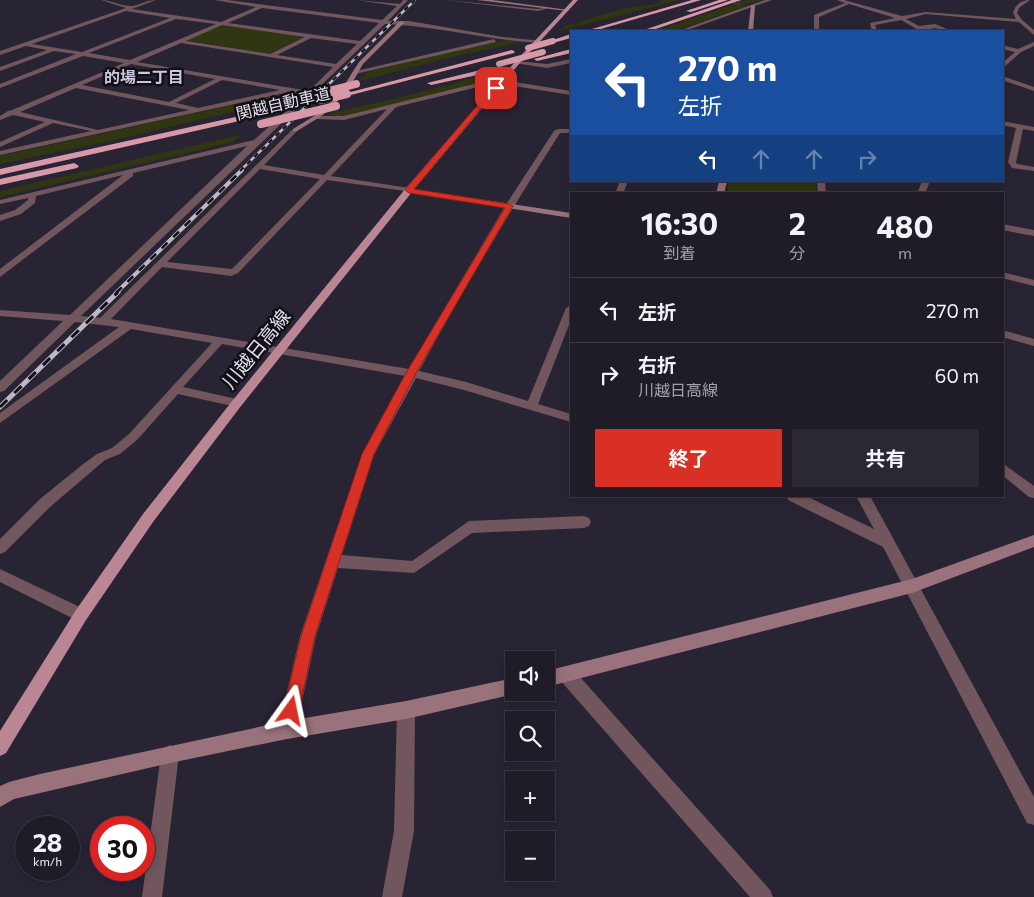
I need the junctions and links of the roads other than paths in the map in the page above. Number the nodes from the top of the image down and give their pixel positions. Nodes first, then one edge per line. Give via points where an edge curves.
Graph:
1 (103, 0) edge
2 (154, 0) edge
3 (216, 0) edge
4 (275, 0) edge
5 (358, 0) edge
6 (406, 0) edge
7 (447, 0) edge
8 (479, 0) edge
9 (504, 0) edge
10 (576, 0) edge
11 (698, 0) edge
12 (726, 0) edge
13 (770, 0) edge
14 (839, 0) edge
15 (739, 1) edge
16 (1023, 1) edge
17 (849, 3) junction
18 (400, 5) junction
19 (1034, 5) edge
20 (261, 6) junction
21 (753, 6) junction
22 (547, 8) junction
23 (129, 9) junction
24 (567, 10) junction
25 (177, 17) junction
26 (902, 18) junction
27 (1020, 21) junction
28 (383, 22) junction
29 (402, 22) junction
30 (221, 23) junction
31 (635, 26) dead end
32 (917, 28) junction
33 (585, 30) edge
34 (647, 30) edge
35 (685, 30) edge
36 (750, 30) edge
37 (816, 30) edge
38 (874, 30) edge
39 (921, 30) edge
40 (947, 30) edge
41 (570, 32) edge
42 (1034, 33) edge
43 (310, 36) junction
44 (570, 36) edge
45 (554, 38) junction
46 (503, 39) junction
47 (179, 41) junction
48 (539, 41) junction
49 (361, 43) junction
50 (25, 44) junction
51 (570, 44) edge
52 (1034, 44) edge
53 (1004, 47) edge
54 (54, 49) junction
55 (570, 51) edge
56 (1019, 51) junction
57 (0, 53) edge
58 (81, 54) junction
59 (271, 56) junction
60 (514, 57) junction
61 (570, 61) edge
62 (131, 62) junction
63 (1004, 65) edge
64 (337, 66) junction
65 (496, 67) junction
66 (0, 69) edge
67 (355, 72) junction
68 (222, 78) junction
69 (1004, 79) edge
70 (501, 82) junction
71 (425, 84) dead end
72 (0, 86) edge
73 (75, 86) junction
74 (315, 88) junction
75 (1034, 89) edge
76 (289, 90) junction
77 (570, 94) edge
78 (354, 101) dead end
79 (170, 104) junction
80 (393, 107) junction
81 (0, 110) edge
82 (202, 110) junction
83 (11, 113) junction
84 (316, 117) junction
85 (0, 118) edge
86 (52, 121) junction
87 (1004, 123) edge
88 (256, 125) dead end
89 (1020, 126) junction
90 (1034, 129) edge
91 (102, 131) junction
92 (570, 131) edge
93 (256, 142) junction
94 (0, 145) edge
95 (0, 153) edge
96 (68, 157) junction
97 (81, 165) dead end
98 (259, 167) junction
99 (1034, 169) edge
100 (134, 171) junction
101 (0, 172) edge
102 (326, 178) junction
103 (0, 182) edge
104 (409, 190) junction
105 (32, 195) junction
106 (0, 202) edge
107 (509, 206) junction
108 (570, 216) edge
109 (0, 218) edge
110 (1004, 227) edge
111 (1034, 233) edge
112 (160, 264) junction
113 (0, 274) edge
114 (1004, 276) edge
115 (1034, 283) edge
116 (570, 310) edge
117 (0, 313) edge
118 (73, 318) junction
119 (103, 321) junction
120 (128, 324) junction
121 (1004, 334) edge
122 (559, 338) junction
123 (220, 340) junction
124 (570, 340) edge
125 (1034, 343) edge
126 (279, 350) junction
127 (411, 373) junction
128 (0, 388) edge
129 (175, 389) junction
130 (237, 403) junction
131 (531, 407) junction
132 (570, 418) edge
133 (0, 419) edge
134 (1004, 470) edge
135 (1034, 493) edge
136 (795, 497) edge
137 (864, 497) edge
138 (584, 522) dead end
139 (1034, 541) edge
140 (888, 543) junction
141 (0, 548) edge
142 (333, 561) junction
143 (0, 575) edge
144 (912, 586) junction
145 (81, 614) junction
146 (566, 674) junction
147 (555, 677) edge
148 (505, 688) edge
149 (406, 710) junction
150 (287, 730) junction
151 (0, 747) edge
152 (170, 754) junction
153 (0, 798) edge
154 (1034, 816) edge
155 (152, 897) edge
156 (392, 897) edge
157 (763, 897) edge

1 - 23 street
2 - 23 street
3 - 20 street
4 - 20 street
5 - 18 street
6 - 18 street
7 - 22 street via 538,10
8 - 22 street
9 - 22 street via 546,5
10 - 24 main road, 川越日高線
11 - 33 highway
12 - 31 highway
13 - 21 street
14 - 17 street
15 - 21 street
15 - 34 highway
16 - 19 street
16 - 27 street via 1016,10
17 - 26 street
17 - 37 street via 816,16
18 - 28 street
20 - 28 street
20 - 30 street
21 - 35 street
21 - 36 street
22 - 24 street
23 - 25 street
23 - 50 street
24 - 48 main road, 川越日高線
25 - 30 street
25 - 58 street
26 - 27 street via 926,13
26 - 32 street
26 - 38 street via 872,24
27 - 42 street
28 - 29 street
28 - 49 street
29 - 46 street
29 - 67 street
30 - 43 street
30 - 47 street
32 - 39 street
32 - 40 street via 935,26
41 - 45 highway
43 - 49 street
43 - 59 street
44 - 45 highway, 関越自動車道
45 - 60 highway, 関越自動車道, bridge
45 - 96 highway, bridge
46 - 48 street
46 - 67 street
47 - 59 street
47 - 62 street
48 - 60 main road, 川越日高線
49 - 64 street
50 - 54 street
50 - 57 street
51 - 65 highway, bridge
52 - 56 street
53 - 56 street
54 - 58 street
54 - 66 street
55 - 65 highway
56 - 63 street
58 - 62 street
58 - 72 street
59 - 64 street
60 - 61 street via 547,66
60 - 70 main road, 川越日高線
60 - 96 highway, 関越自動車道, bridge
62 - 68 street
62 - 73 street
64 - 74 street
65 - 71 highway
67 - 84 street via 334,102
68 - 76 street
68 - 79 street
69 - 75 street
70 - 77 street
70 - 80 street
70 - 104 main road, 川越日高線
73 - 79 street
73 - 83 street
74 - 76 street via 303,92
74 - 93 street
76 - 82 street
78 - 88 highway, 関越自動車道, bridge
79 - 82 street
80 - 84 street via 344,118
80 - 102 street
81 - 83 street
82 - 91 street
83 - 85 street
83 - 86 street
84 - 98 street via 295,130
86 - 91 street
86 - 94 street
87 - 89 street
89 - 90 street
89 - 99 street via 1012,162 1015,166
91 - 95 street
92 - 107 street via 558,131
93 - 100 street
93 - 118 street
96 - 101 highway, 関越自動車道
97 - 103 highway
98 - 102 street
98 - 112 street
100 - 105 street
100 - 113 street
102 - 104 street
102 - 112 street via 235,271
104 - 107 street
104 - 126 main road, 川越日高線
105 - 106 street
105 - 109 street via 32,202 18,212
107 - 108 street
107 - 127 street
110 - 111 street
112 - 119 street
114 - 115 street
116 - 122 street
117 - 118 street
118 - 119 street
118 - 128 street
119 - 120 street
120 - 123 street
120 - 133 street
121 - 125 street
122 - 124 street
122 - 131 street
123 - 126 street
123 - 129 street
126 - 127 street
126 - 130 main road, 川越日高線
127 - 131 street
127 - 142 street via 368,454
129 - 130 street
129 - 141 street via 133,437 116,451 101,457 45,503
130 - 145 main road, 川越日高線 via 148,518
131 - 132 street
134 - 135 street
136 - 140 street
137 - 140 street
138 - 142 street via 469,527 414,567
139 - 144 street
140 - 144 street
142 - 150 street via 308,636
143 - 145 street
144 - 146 street
144 - 154 street
145 - 151 main road, 川越日高線
146 - 147 street
146 - 157 street
148 - 149 street
149 - 150 street
149 - 156 street via 404,831
150 - 152 street
152 - 153 street via 8,791
152 - 155 street

